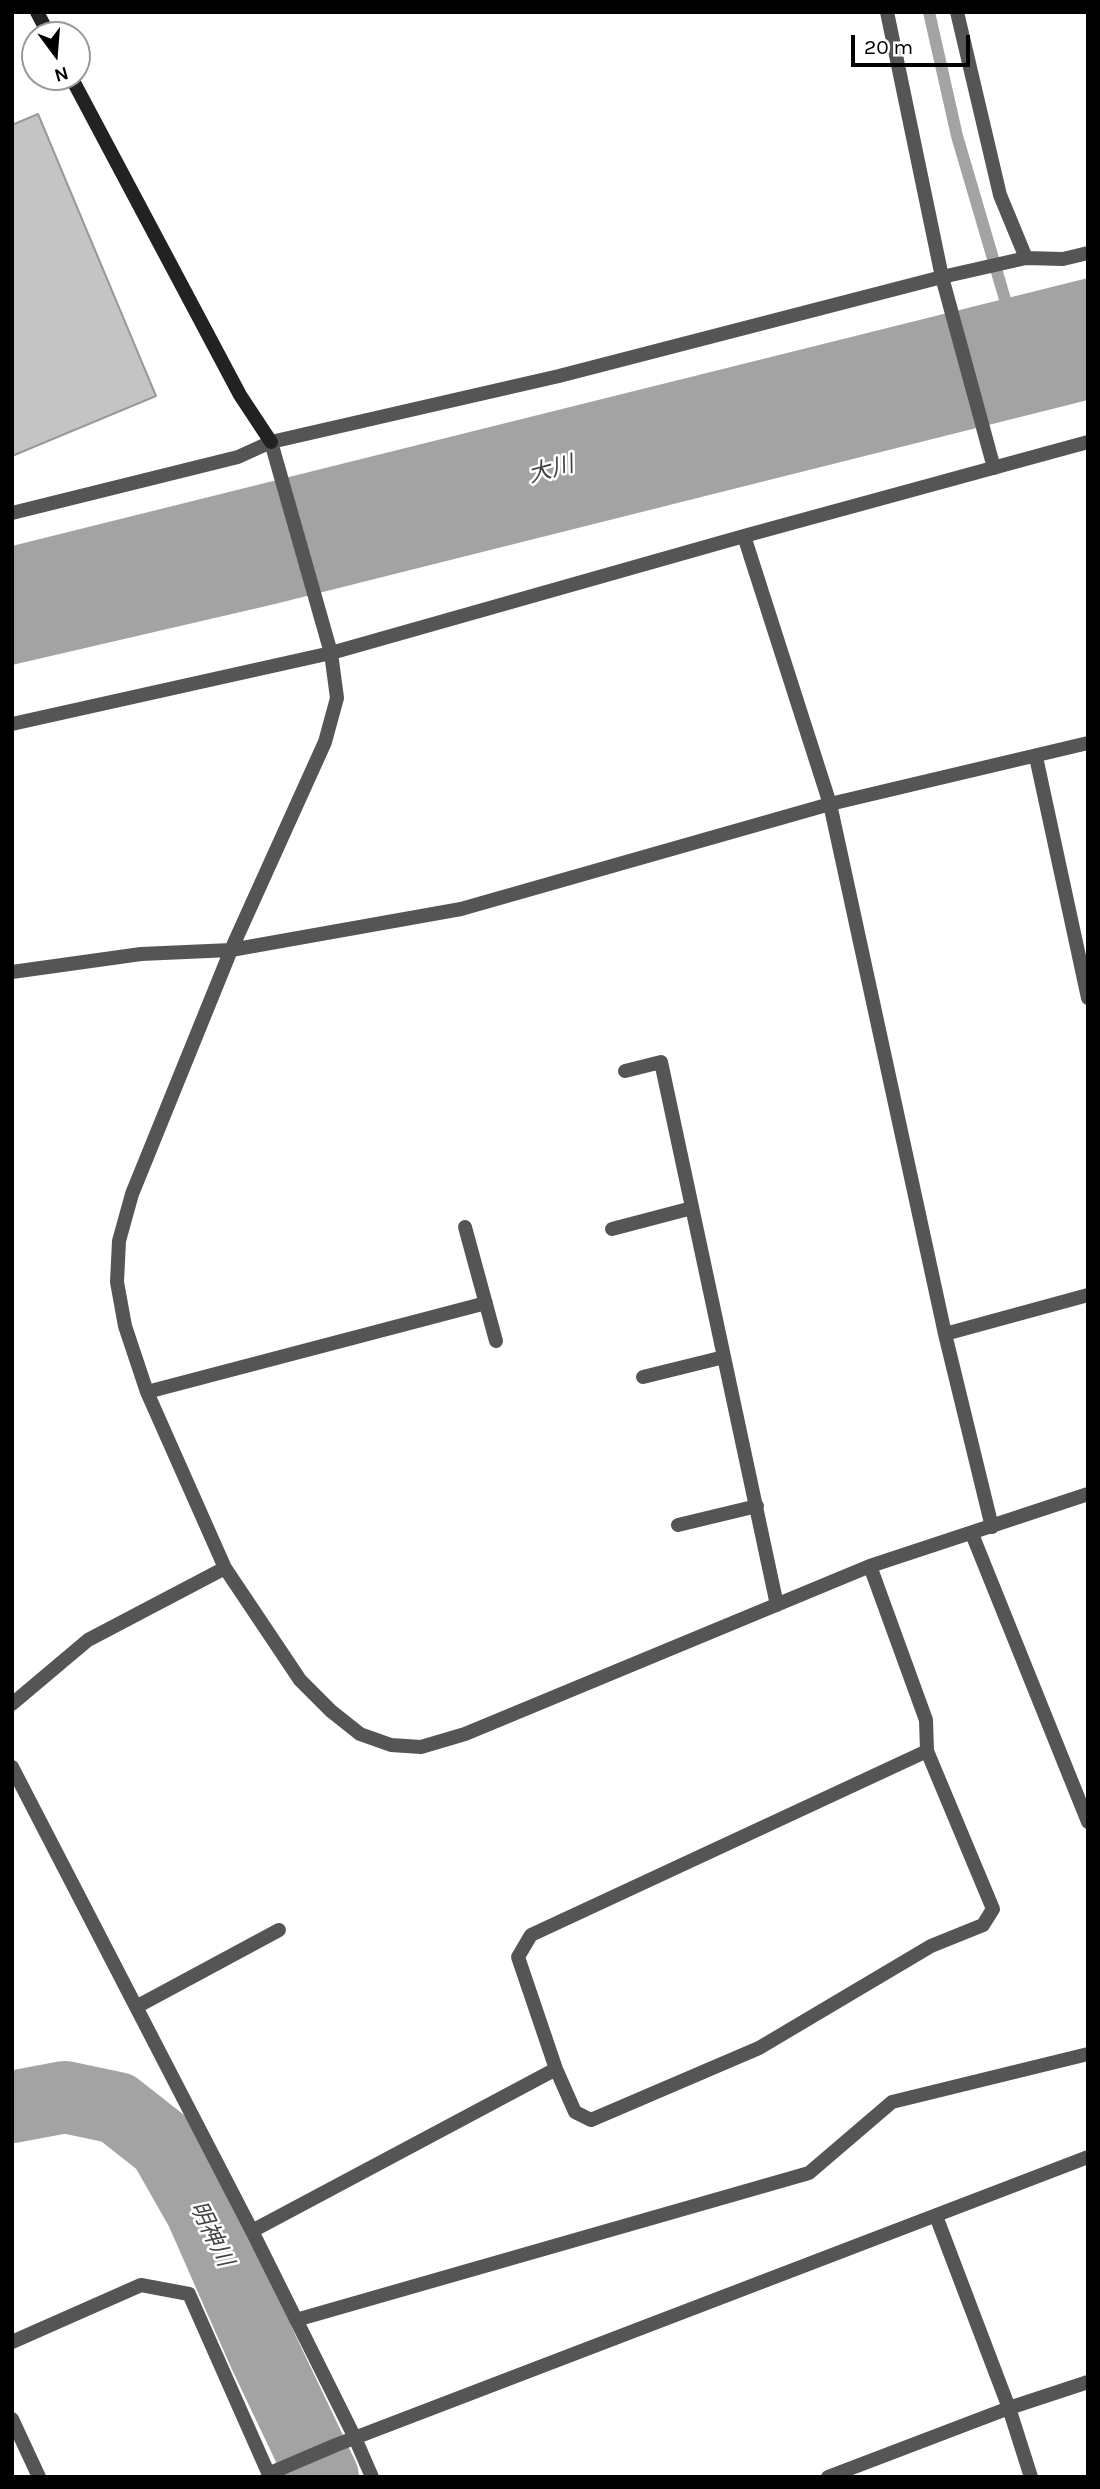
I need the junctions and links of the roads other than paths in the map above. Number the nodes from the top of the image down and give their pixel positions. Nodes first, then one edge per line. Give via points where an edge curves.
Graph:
1 (887, 12) edge
2 (957, 12) edge
3 (78, 91) edge
4 (1088, 253) edge
5 (1020, 259) junction
6 (944, 284) junction
7 (271, 442) junction
8 (1088, 442) edge
9 (992, 461) junction
10 (12, 513) edge
11 (744, 536) junction
12 (331, 653) junction
13 (12, 724) edge
14 (1088, 743) edge
15 (1036, 757) junction
16 (830, 804) junction
17 (231, 950) junction
18 (12, 972) edge
19 (1088, 998) edge
20 (625, 1071) dead end
21 (692, 1208) junction
22 (465, 1227) dead end
23 (612, 1229) dead end
24 (1088, 1294) edge
25 (486, 1303) junction
26 (945, 1334) junction
27 (496, 1341) dead end
28 (724, 1357) junction
29 (643, 1377) dead end
30 (147, 1392) junction
31 (1088, 1494) edge
32 (757, 1506) junction
33 (678, 1525) dead end
34 (992, 1527) junction
35 (971, 1534) junction
36 (870, 1566) junction
37 (225, 1568) junction
38 (777, 1605) junction
39 (12, 1704) edge
40 (927, 1751) junction
41 (12, 1767) edge
42 (1088, 1822) edge
43 (279, 1930) dead end
44 (136, 2007) junction
45 (1088, 2053) edge
46 (556, 2069) junction
47 (1088, 2157) edge
48 (936, 2216) junction
49 (252, 2231) junction
50 (296, 2320) junction
51 (12, 2342) edge
52 (1088, 2382) edge
53 (1009, 2408) junction
54 (12, 2419) edge
55 (355, 2438) junction
56 (269, 2475) edge
57 (38, 2477) edge
58 (372, 2477) edge
59 (828, 2477) edge
60 (1031, 2477) edge

1 - 6 street
2 - 5 street via 1000,195
3 - 7 street via 240,395
4 - 5 street via 1062,259
5 - 6 street via 968,272
6 - 7 street
6 - 9 street
7 - 10 street via 238,457
7 - 12 street
8 - 9 street
9 - 11 street
11 - 12 street
11 - 16 street
12 - 13 street
12 - 17 street via 337,698 325,742
14 - 15 street
15 - 16 street
15 - 19 street
16 - 17 street via 461,909
16 - 26 street
17 - 18 street via 141,954
17 - 30 street via 132,1194 119,1241 117,1282 125,1326
20 - 21 street via 660,1062
21 - 23 street
21 - 28 street
22 - 25 street
24 - 26 street
25 - 27 street
25 - 30 street
26 - 34 street
28 - 29 street
28 - 32 street
30 - 37 street
31 - 34 street
32 - 33 street
32 - 38 street
34 - 35 street
35 - 36 street
35 - 42 street
36 - 38 street
36 - 40 street via 926,1720
37 - 38 street via 300,1680 360,1734 391,1745 421,1746 465,1734
37 - 39 street via 88,1640
40 - 46 street via 531,1935 518,1958
40 - 46 street via 993,1909 983,1925 931,1946 759,2048 591,2120 575,2112
41 - 44 street
43 - 44 street
44 - 49 street
45 - 50 street via 892,2102 809,2173
46 - 49 street
47 - 48 street
48 - 53 street
48 - 55 street
49 - 50 street
50 - 55 street
51 - 56 street via 141,2285 189,2294
52 - 53 street
53 - 59 street
53 - 60 street
54 - 57 street
55 - 56 street
55 - 58 street

